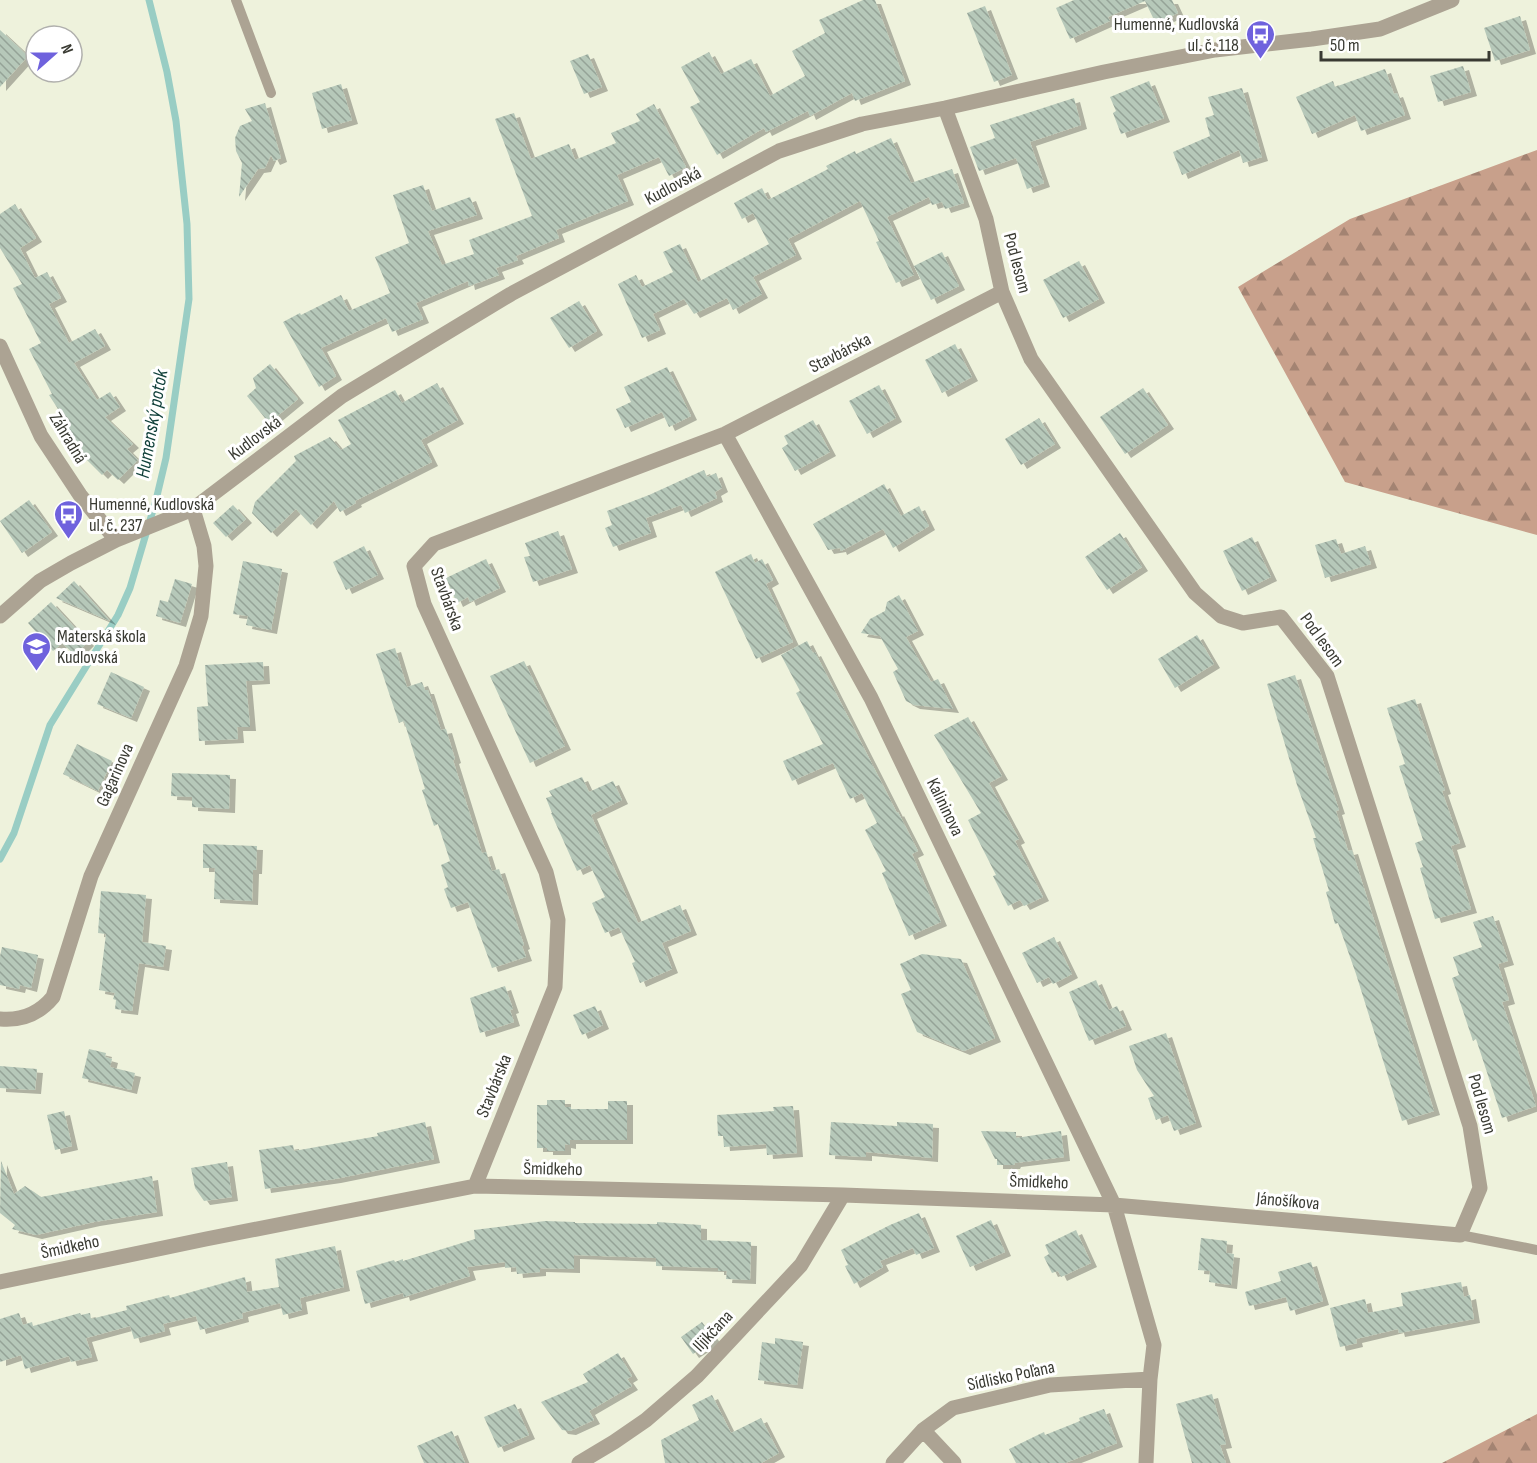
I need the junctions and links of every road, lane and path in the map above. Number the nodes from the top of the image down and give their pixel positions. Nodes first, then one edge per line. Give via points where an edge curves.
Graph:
1 (236, 0) edge
2 (1452, 0) edge
3 (271, 93) dead end
4 (945, 108) junction
5 (1002, 292) junction
6 (0, 346) edge
7 (725, 434) junction
8 (193, 509) junction
9 (116, 540) junction
10 (0, 616) edge
11 (0, 1019) edge
12 (475, 1186) junction
13 (843, 1195) junction
14 (1114, 1205) junction
15 (1460, 1235) junction
16 (1537, 1250) edge
17 (0, 1282) edge
18 (1150, 1379) junction
19 (923, 1430) junction
20 (579, 1463) edge
21 (893, 1463) edge
22 (954, 1463) edge
23 (1146, 1463) edge

1 - 3 lane
2 - 4 street, Kudlovská via 1380,29 1215,50
4 - 5 street, Pod lesom via 986,219
4 - 8 street, Kudlovská via 862,124 779,151 532,283 342,396
5 - 7 street, Stavbárska
5 - 15 street, Pod lesom via 1031,359 1195,593 1221,616 1243,623 1281,617 1327,676 1470,1126 1480,1188
6 - 9 street, Záhradná via 41,436
7 - 12 street, Stavbárska via 434,544 414,566 424,604 546,872 558,921 555,987
7 - 14 street, Kalininova via 871,698
8 - 9 street, Kudlovská
8 - 11 street, Gagarinova via 206,566 201,616 186,666 91,876 53,997 31,1016
9 - 10 street, Kudlovská via 40,581
12 - 13 street, Šmidkeho
12 - 17 street, Šmidkeho
13 - 14 street, Šmidkeho
13 - 20 street, Iljikčana via 801,1265 697,1376 646,1420
14 - 15 street, Jánošíkova
14 - 18 street via 1154,1345
15 - 16 lane
18 - 19 street, Sídlisko Poľana via 1050,1385 953,1408
18 - 23 street
19 - 21 street, Sídlisko Poľana
19 - 22 street

